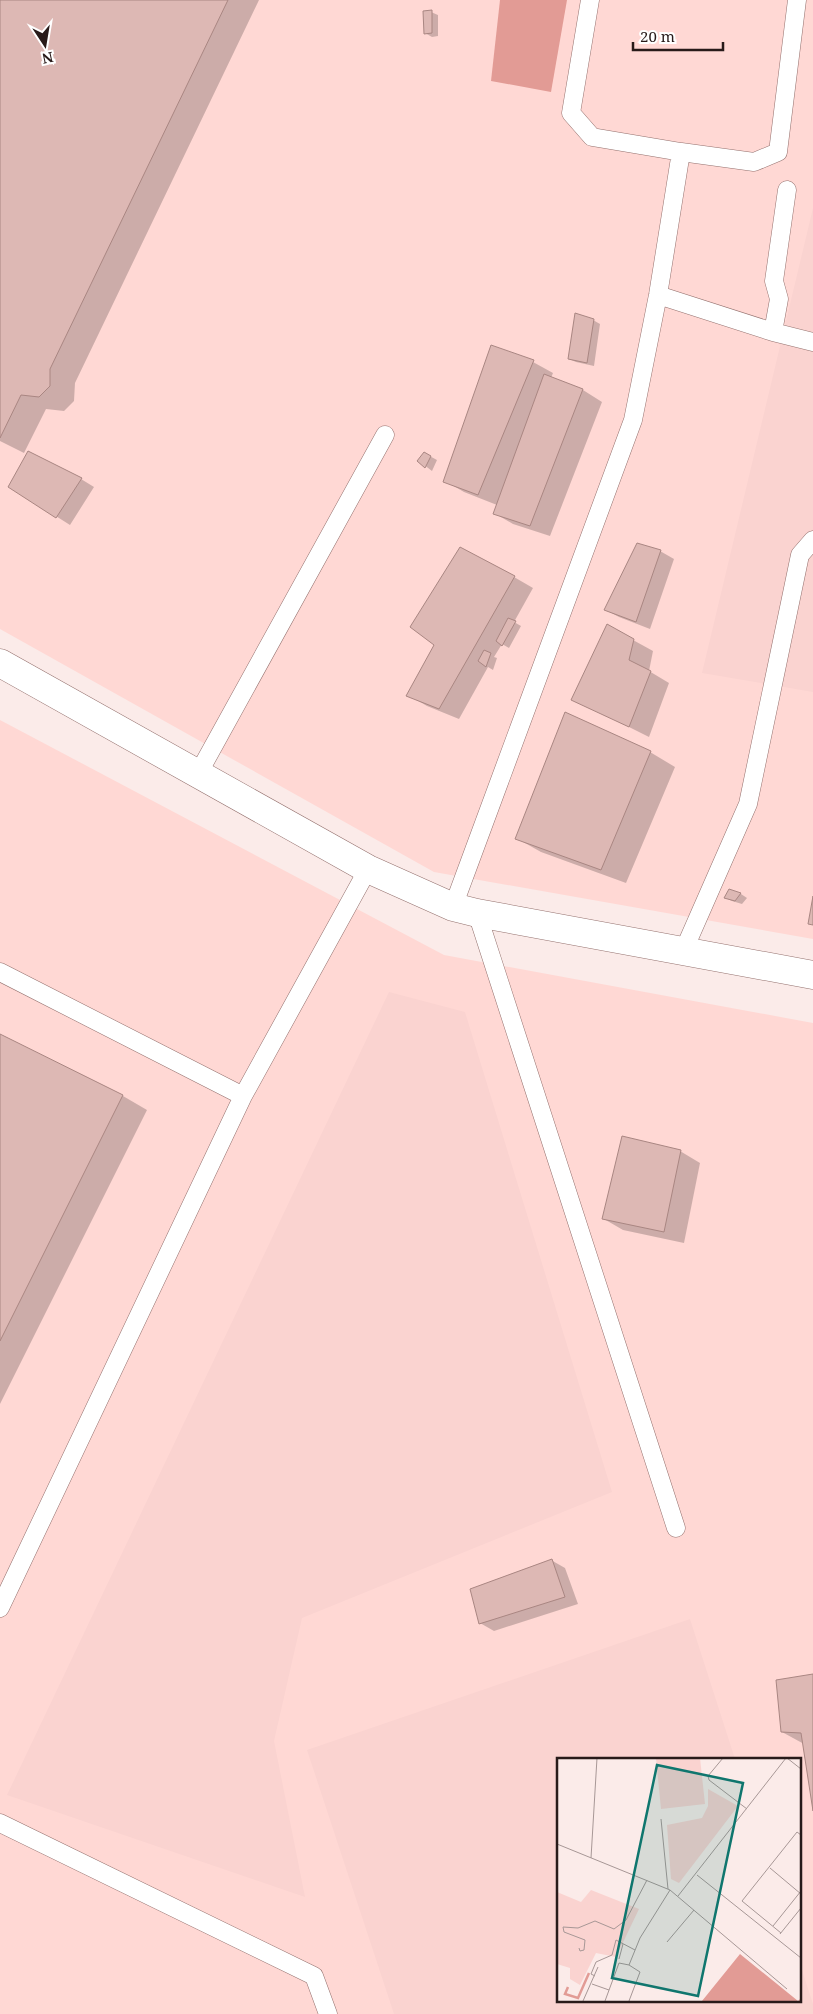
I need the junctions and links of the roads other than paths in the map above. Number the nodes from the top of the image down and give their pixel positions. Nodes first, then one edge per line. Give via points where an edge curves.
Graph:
1 (590, 0) edge
2 (797, 0) edge
3 (681, 152) junction
4 (787, 190) dead end
5 (658, 295) junction
6 (773, 332) junction
7 (813, 342) edge
8 (385, 435) dead end
9 (813, 540) edge
10 (0, 663) edge
11 (198, 774) junction
12 (368, 869) junction
13 (465, 910) junction
14 (683, 952) junction
15 (0, 972) edge
16 (813, 975) edge
17 (243, 1096) junction
18 (676, 1528) dead end
19 (0, 1608) edge
20 (0, 1823) edge
21 (328, 2014) edge

1 - 3 lane via 571,113 592,137
2 - 3 lane via 778,152 754,162
3 - 5 lane
4 - 6 lane via 774,281 779,299
5 - 6 lane
5 - 13 lane via 633,420
6 - 7 lane
8 - 11 lane
9 - 14 lane via 800,555 748,804
10 - 11 street
11 - 12 street
12 - 13 street
12 - 17 lane
13 - 14 street
13 - 18 lane
14 - 16 street
15 - 17 lane
17 - 19 lane
20 - 21 lane via 314,1976

